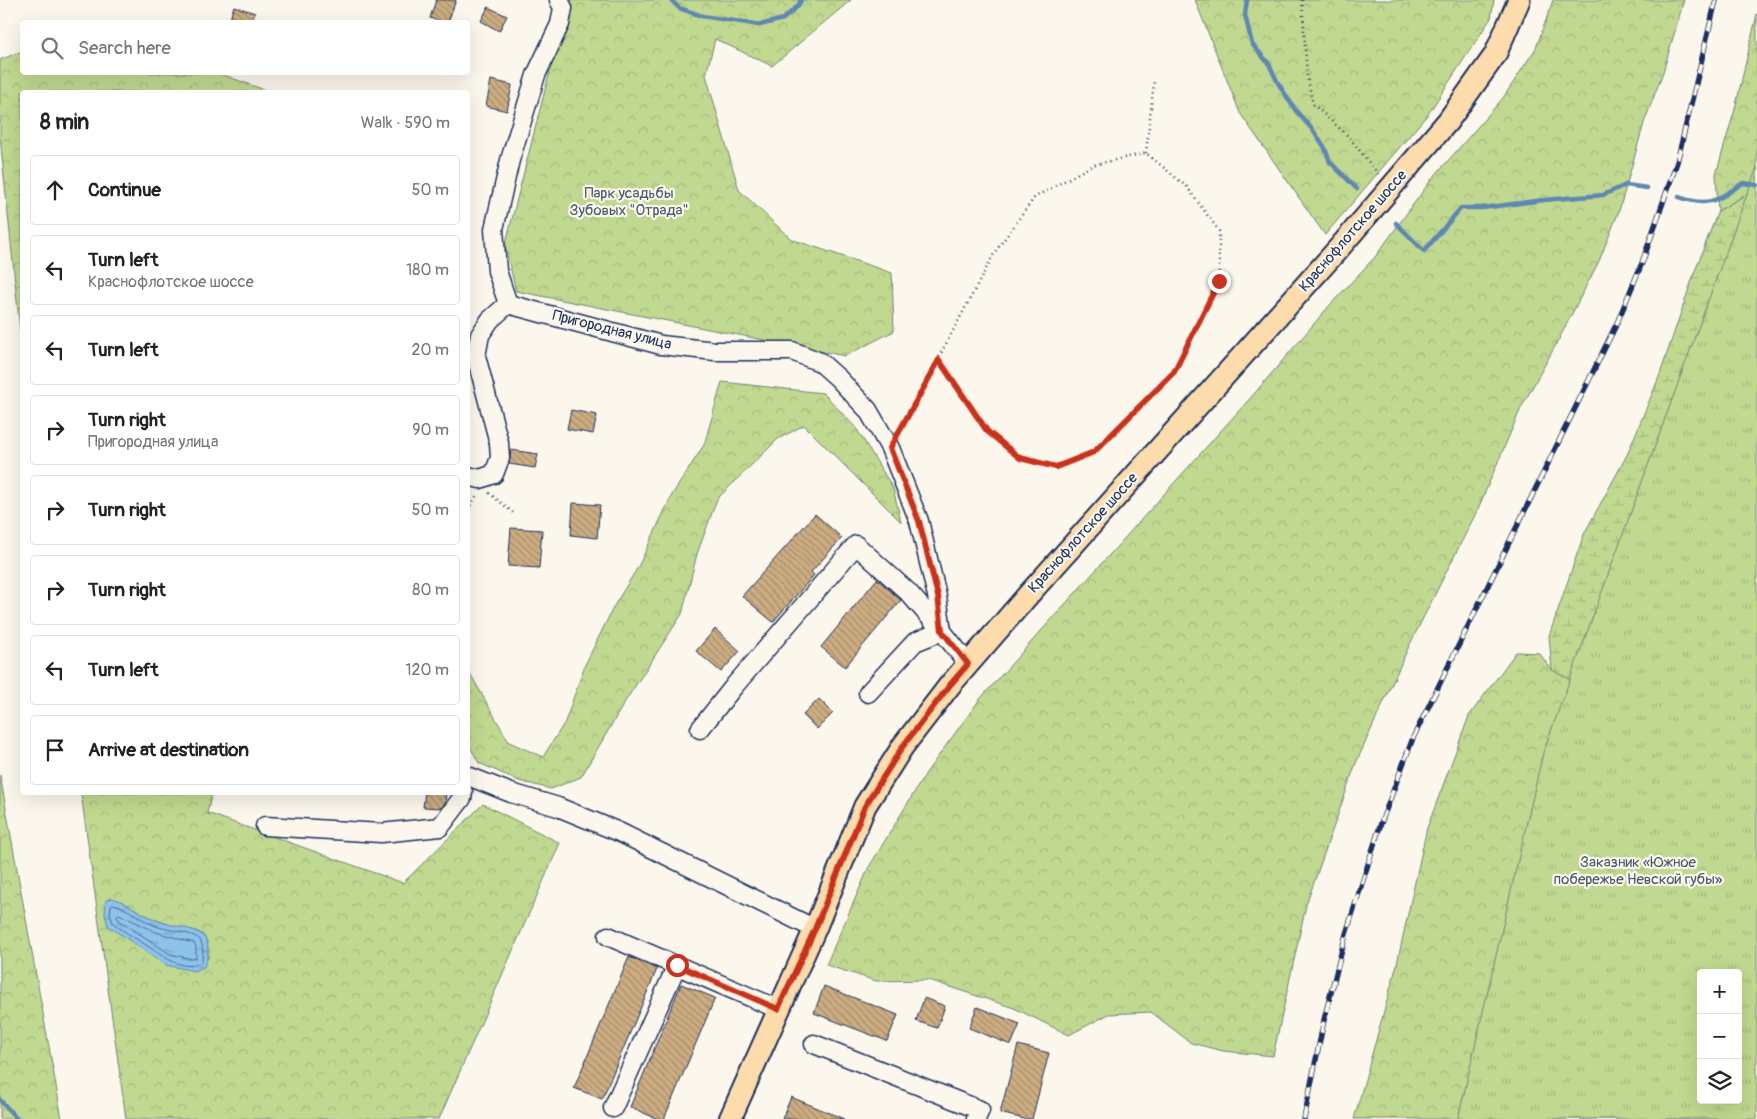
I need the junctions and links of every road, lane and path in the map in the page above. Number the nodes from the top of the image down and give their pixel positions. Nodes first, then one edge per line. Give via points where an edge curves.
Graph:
1 (559, 0) edge
2 (1302, 0) edge
3 (1519, 0) edge
4 (1154, 81) dead end
5 (1146, 153) junction
6 (1392, 188) junction
7 (508, 304) junction
8 (939, 360) junction
9 (890, 448) junction
10 (477, 481) edge
11 (470, 506) edge
12 (516, 515) dead end
13 (942, 631) junction
14 (968, 664) junction
15 (868, 693) dead end
16 (700, 729) dead end
17 (470, 777) edge
18 (462, 795) edge
19 (265, 826) dead end
20 (815, 929) junction
21 (608, 936) dead end
22 (677, 965) junction
23 (778, 1009) junction
24 (814, 1044) dead end
25 (613, 1108) dead end
26 (730, 1119) edge
27 (976, 1119) edge

1 - 7 street via 563,8 560,24 536,76 510,160 494,229 497,271
2 - 6 path via 1307,76 1313,104 1349,137
3 - 6 main road, Краснофлотское шоссе via 1495,55 1448,121
4 - 5 path
5 - 8 path via 1093,165 1035,197 995,252
5 - 8 path via 1187,187 1219,231 1219,281 1174,372 1094,452 1056,467 1020,458 987,431
6 - 14 main road, Краснофлотское шоссе
7 - 9 street, Пригородная улица via 661,345 715,351 792,352 820,362 868,410
7 - 10 street via 490,320 480,335 476,356 500,458 494,474
8 - 9 path
9 - 13 street, Пригородная улица via 919,521 938,596
10 - 11 path via 476,496
10 - 12 path
13 - 14 street
13 - 15 street via 915,642
13 - 16 street via 908,592 856,546
14 - 20 main road, Краснофлотское шоссе via 903,746 865,806
17 - 20 street via 620,832
18 - 19 street via 440,827 381,833
20 - 23 main road, Краснофлотское шоссе
21 - 22 street
22 - 23 street
22 - 25 street
23 - 26 main road, Краснофлотское шоссе
24 - 27 street via 980,1110

